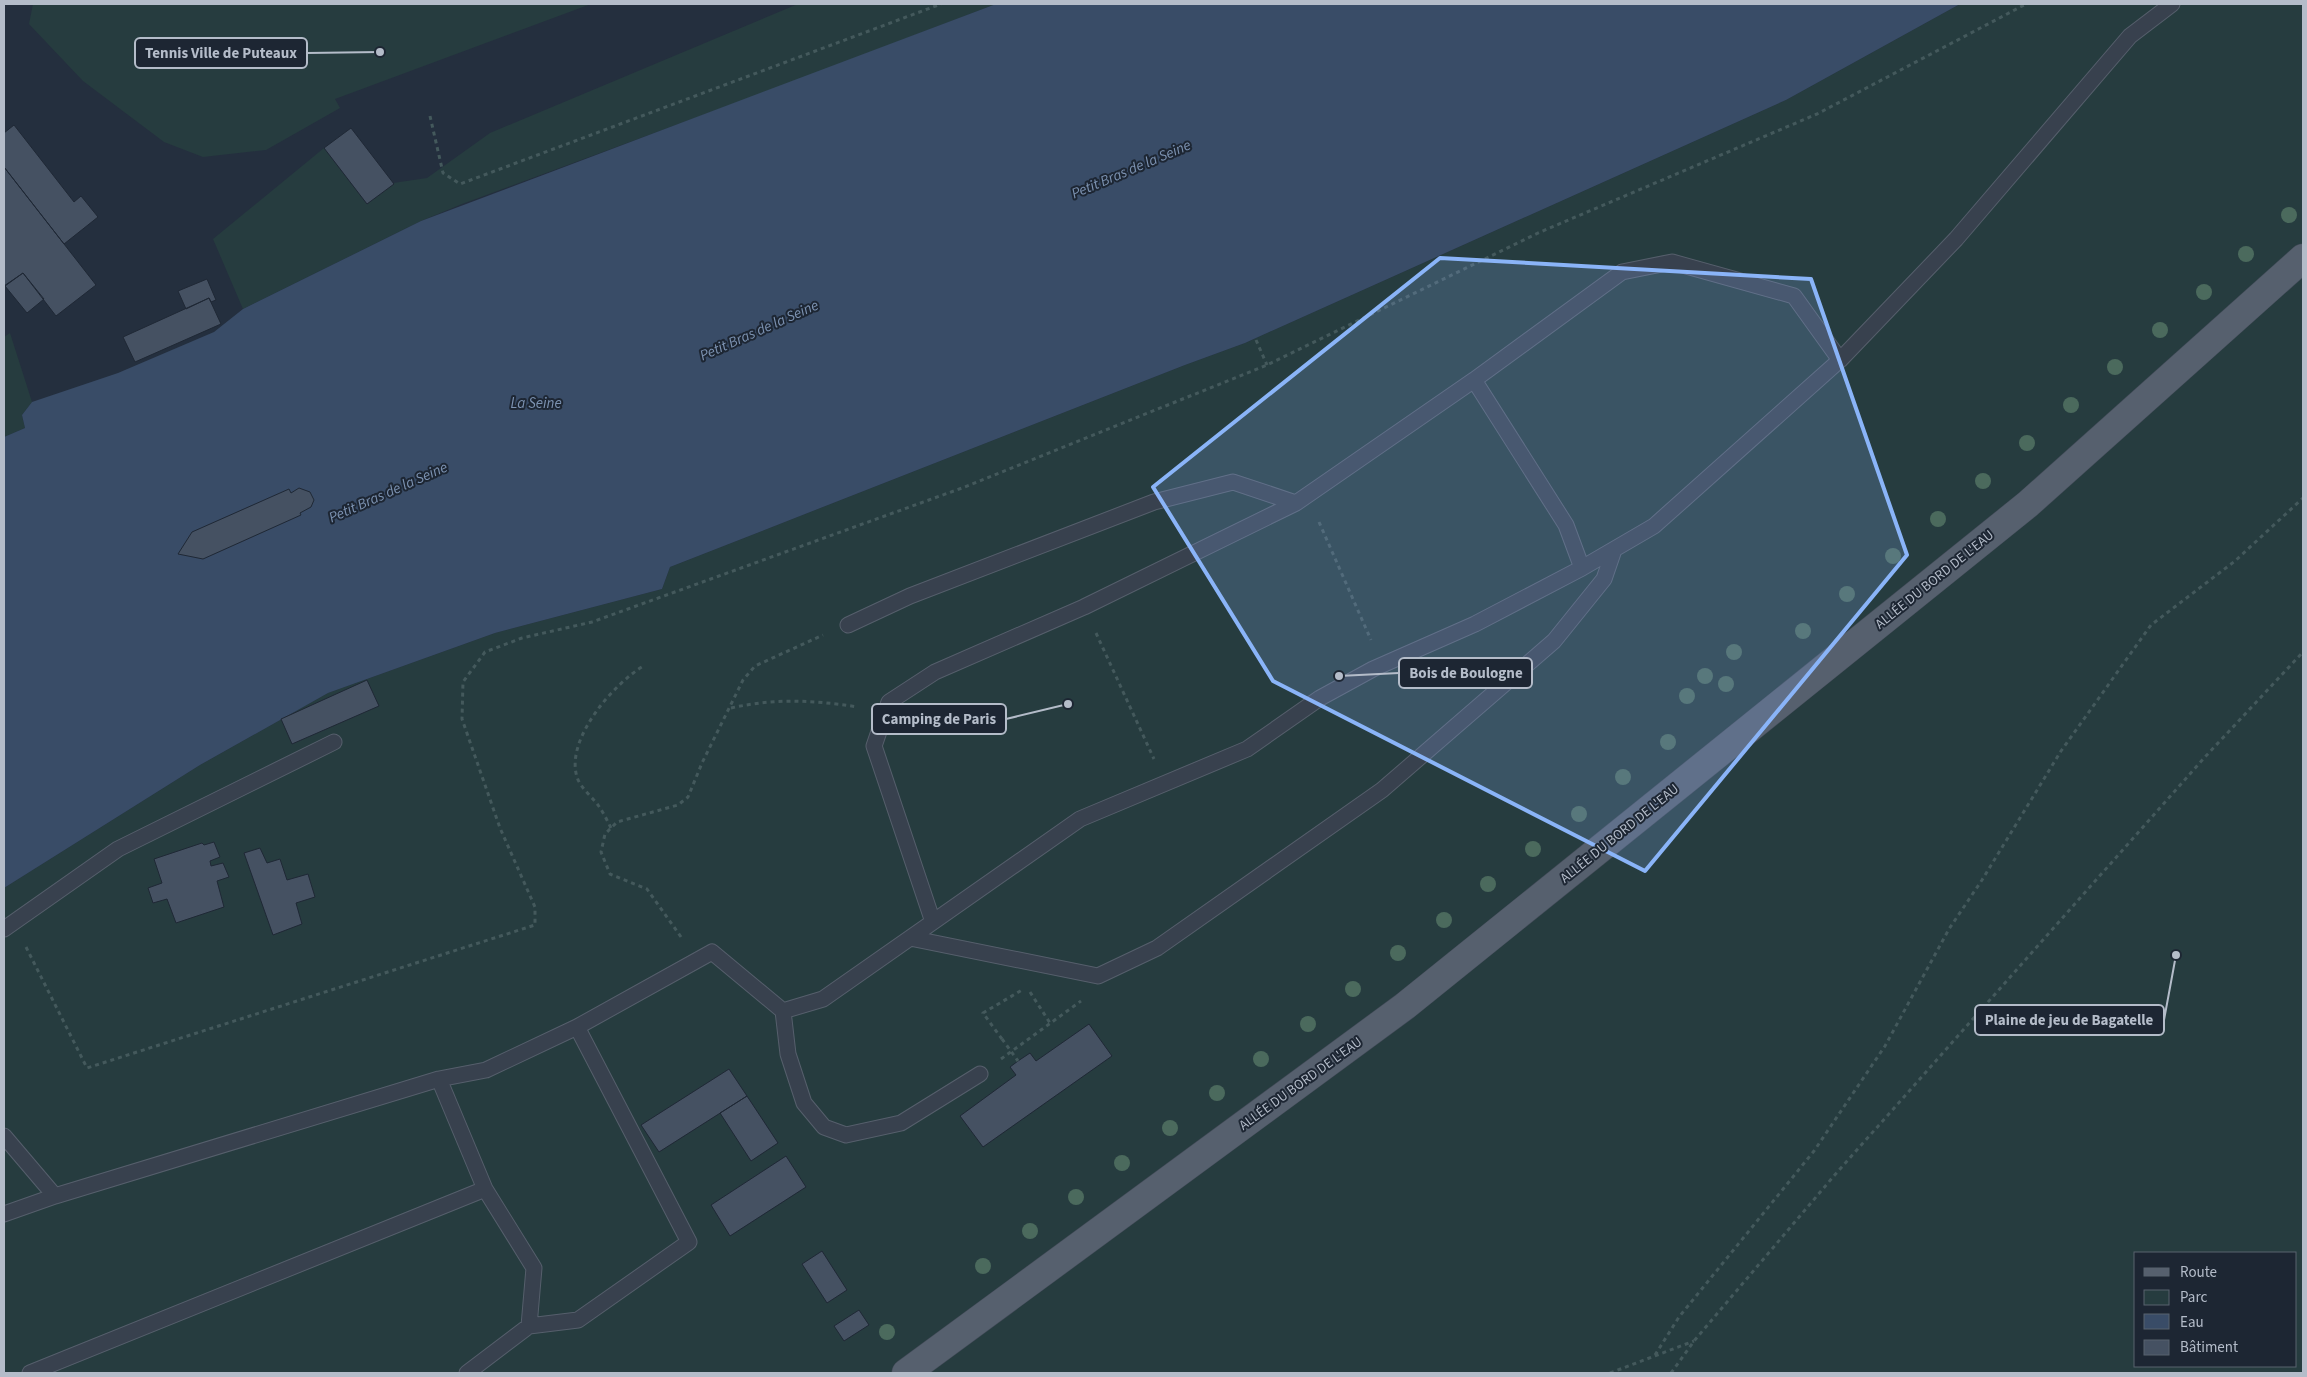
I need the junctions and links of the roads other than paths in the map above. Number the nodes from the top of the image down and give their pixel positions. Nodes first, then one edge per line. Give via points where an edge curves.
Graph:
1 (2172, 4) edge
2 (2303, 258) edge
3 (1840, 360) junction
4 (1474, 380) junction
5 (1301, 498) junction
6 (1614, 550) junction
7 (1582, 568) junction
8 (848, 625) road end
9 (334, 742) dead end
10 (933, 922) junction
11 (4, 929) edge
12 (910, 938) junction
13 (783, 1012) junction
14 (577, 1027) junction
15 (980, 1074) road end
16 (439, 1079) junction
17 (4, 1136) edge
18 (485, 1189) junction
19 (56, 1196) junction
20 (4, 1214) edge
21 (529, 1326) junction
22 (30, 1373) edge
23 (467, 1373) edge
24 (906, 1373) edge

1 - 3 lane via 2130,36 1956,239
2 - 24 main road, ALLÉE DU BORD DE L'EAU via 2028,504 1405,1006
3 - 4 lane via 1794,296 1672,262 1622,272
3 - 6 lane via 1654,526
4 - 5 lane
4 - 7 lane via 1566,525
5 - 8 lane via 1233,482 1154,502 910,596
5 - 10 lane via 1084,607 935,672 889,702 874,746
6 - 7 lane
6 - 12 lane via 1604,579 1554,641 1382,790 1157,948 1098,976
7 - 10 lane via 1475,624 1320,698 1248,749 1080,819
9 - 11 lane via 118,849
10 - 12 lane
12 - 13 lane via 822,998
13 - 14 lane via 712,952
13 - 15 lane via 788,1054 804,1103 824,1127 846,1135 901,1123
14 - 16 lane via 486,1070
14 - 21 lane via 689,1242 578,1320
16 - 18 lane
16 - 19 lane
17 - 19 lane
18 - 21 lane via 534,1268
18 - 22 lane
19 - 20 lane
21 - 23 lane

